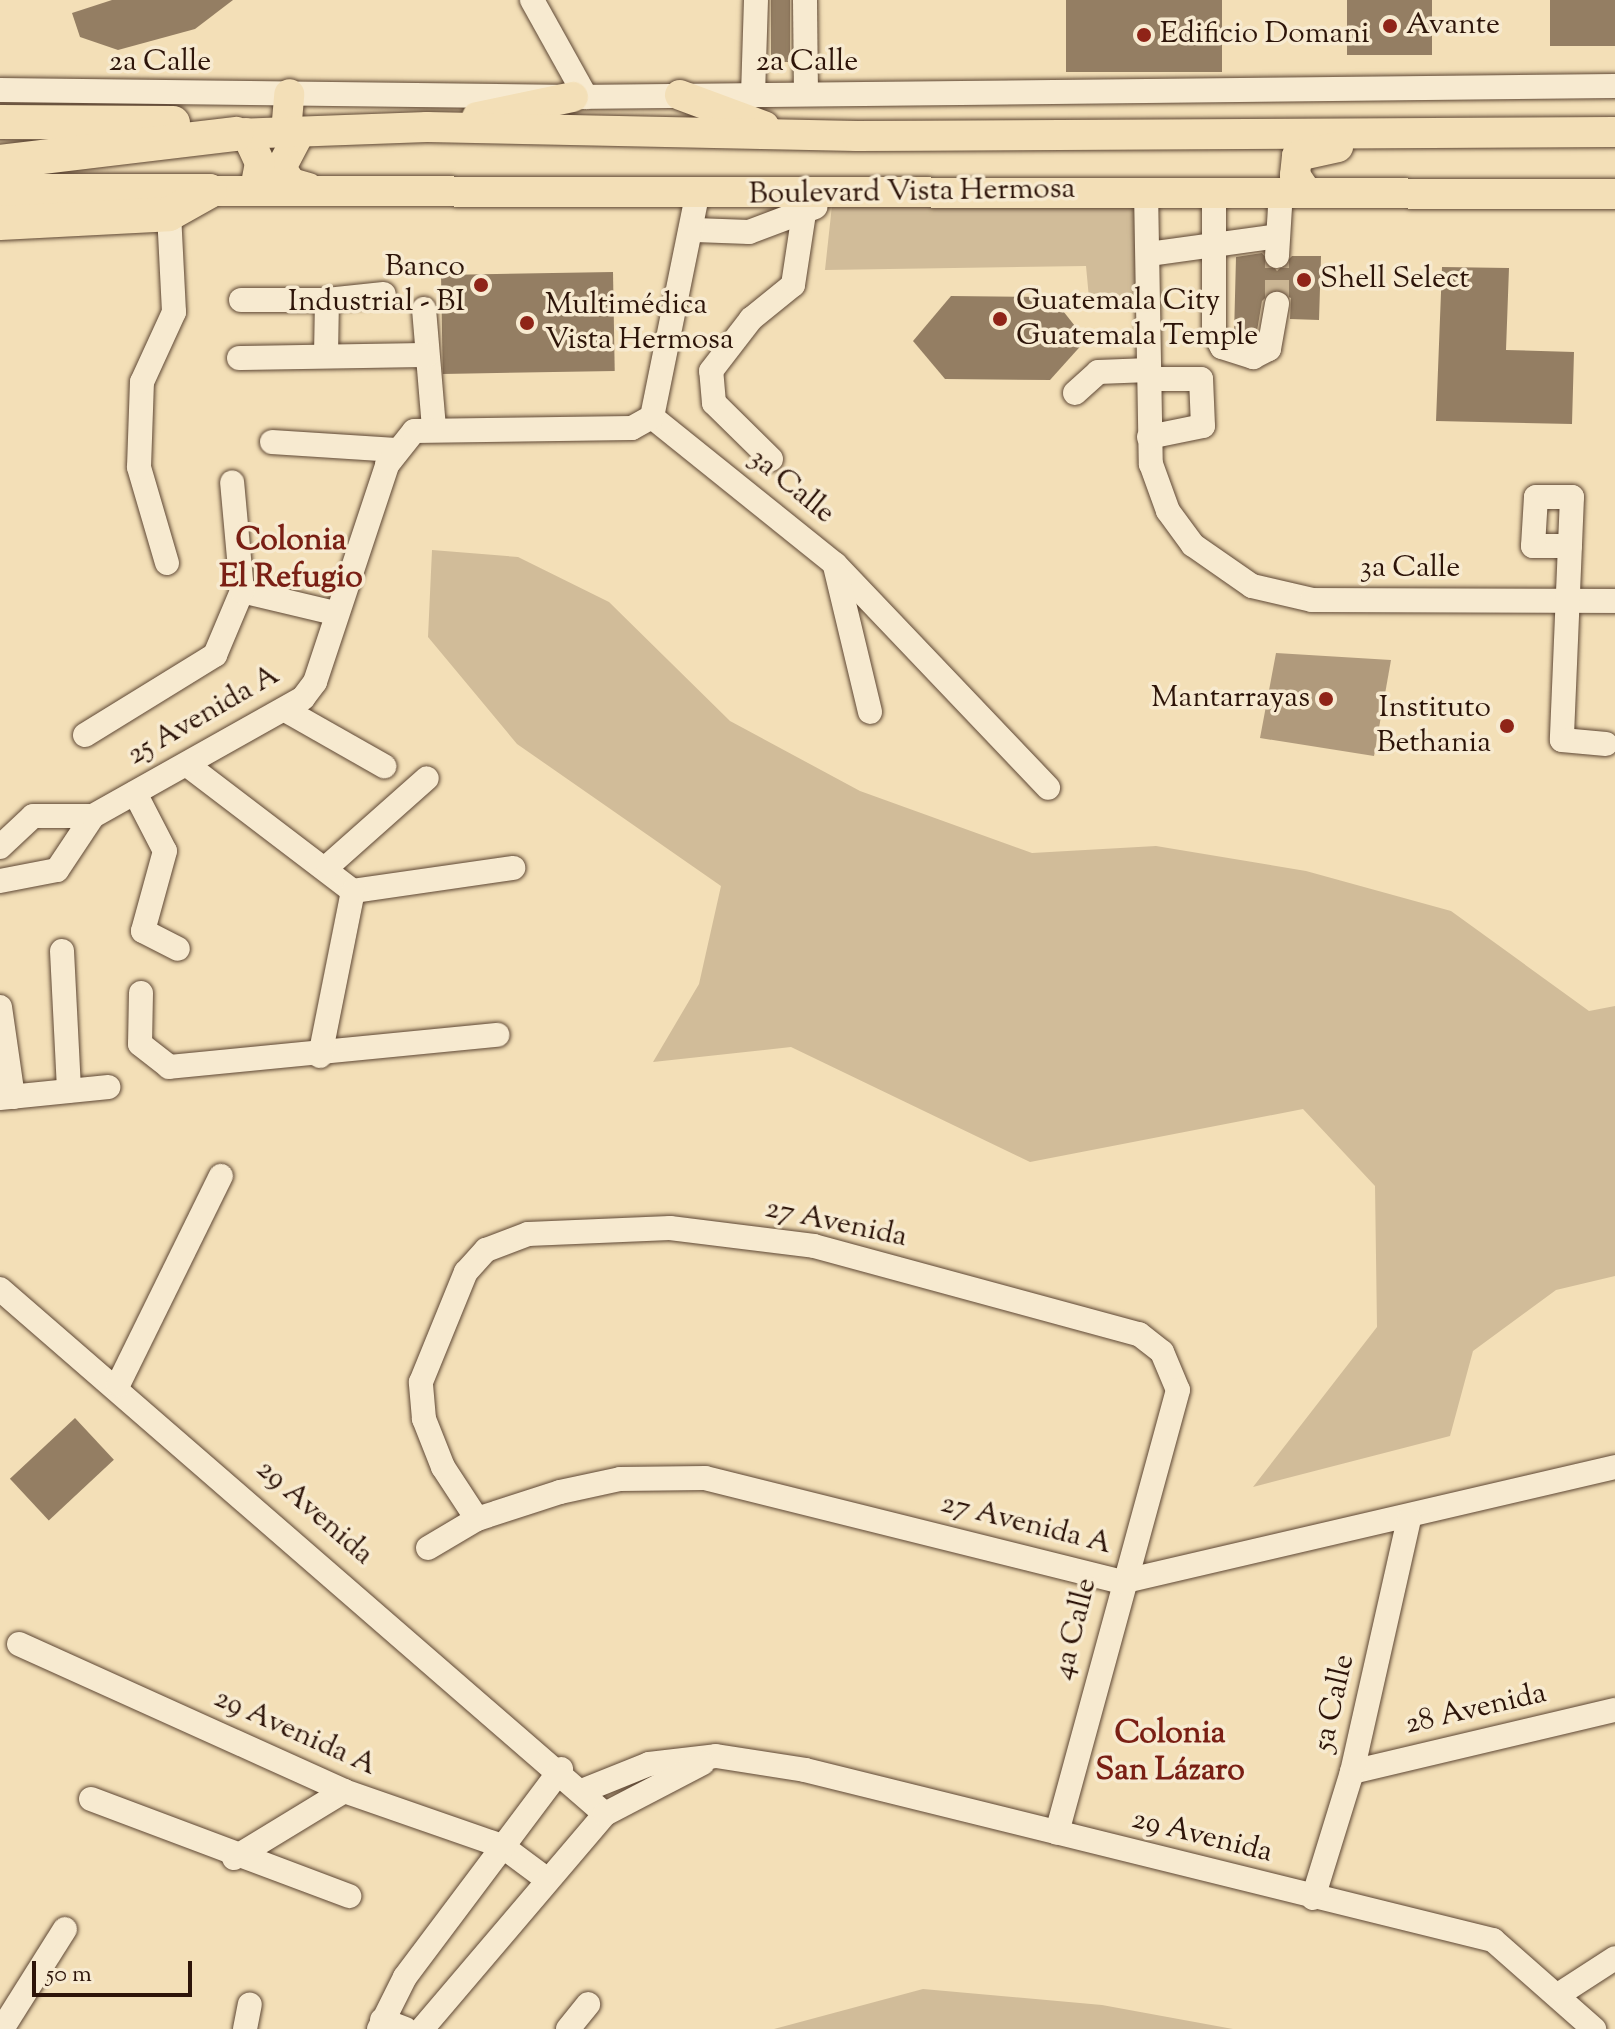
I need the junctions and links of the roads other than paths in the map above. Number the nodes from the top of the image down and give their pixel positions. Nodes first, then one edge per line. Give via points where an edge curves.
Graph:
1 (532, 0) edge
2 (756, 0) edge
3 (805, 0) edge
4 (1615, 86) edge
5 (0, 90) edge
6 (289, 94) junction
7 (806, 94) junction
8 (680, 95) junction
9 (753, 95) junction
10 (580, 97) junction
11 (0, 122) edge
12 (427, 127) junction
13 (293, 132) junction
14 (1558, 132) junction
15 (1615, 132) edge
16 (241, 133) junction
17 (789, 135) junction
18 (0, 162) edge
19 (308, 188) junction
20 (255, 189) junction
21 (1146, 190) junction
22 (1293, 190) junction
23 (0, 191) edge
24 (210, 191) junction
25 (1214, 191) junction
26 (1615, 194) edge
27 (697, 195) junction
28 (833, 196) junction
29 (804, 213) junction
30 (169, 214) junction
31 (0, 223) edge
32 (695, 230) junction
33 (1212, 243) junction
34 (1149, 254) junction
35 (384, 294) dead end
36 (241, 300) dead end
37 (327, 300) junction
38 (1277, 304) tunnel mouth
39 (424, 309) dead end
40 (427, 355) junction
41 (326, 356) junction
42 (239, 358) dead end
43 (1150, 374) junction
44 (1075, 393) dead end
45 (652, 417) junction
46 (424, 430) junction
47 (1149, 437) junction
48 (272, 442) dead end
49 (396, 450) junction
50 (771, 459) dead end
51 (232, 482) dead end
52 (1570, 546) dead end
53 (167, 563) dead end
54 (835, 564) junction
55 (242, 591) junction
56 (1564, 601) junction
57 (1615, 601) edge
58 (334, 613) junction
59 (287, 711) junction
60 (870, 712) dead end
61 (85, 735) dead end
62 (1606, 744) dead end
63 (384, 766) dead end
64 (190, 767) junction
65 (427, 778) dead end
66 (1048, 788) dead end
67 (135, 793) junction
68 (93, 816) junction
69 (0, 847) edge
70 (328, 866) junction
71 (513, 868) dead end
72 (0, 881) edge
73 (353, 891) junction
74 (178, 949) dead end
75 (62, 951) dead end
76 (141, 993) dead end
77 (0, 1007) edge
78 (497, 1035) dead end
79 (320, 1056) junction
80 (108, 1087) dead end
81 (69, 1091) junction
82 (6, 1098) edge
83 (221, 1176) dead end
84 (0, 1289) edge
85 (1162, 1352) joint
86 (118, 1385) junction
87 (1615, 1467) edge
88 (477, 1519) junction
89 (1409, 1519) junction
90 (428, 1548) dead end
91 (1121, 1582) junction
92 (19, 1644) dead end
93 (1615, 1710) edge
94 (716, 1756) junction
95 (561, 1769) junction
96 (1352, 1772) junction
97 (344, 1791) junction
98 (582, 1791) junction
99 (91, 1799) dead end
100 (605, 1814) junction
101 (1057, 1833) junction
102 (502, 1846) junction
103 (234, 1858) junction
104 (545, 1878) junction
105 (349, 1896) dead end
106 (1313, 1898) junction
107 (65, 1929) dead end
108 (1615, 1958) edge
109 (1561, 1993) junction
110 (250, 2004) dead end
111 (588, 2004) dead end
112 (381, 2024) edge
113 (2, 2029) edge
114 (245, 2029) edge
115 (405, 2029) edge
116 (422, 2029) edge
117 (568, 2029) edge
118 (1594, 2029) edge

1 - 10 street
2 - 9 street
3 - 7 street
4 - 7 street, 2a Calle
5 - 6 street, 2a Calle
6 - 10 street, 2a Calle
6 - 13 main road
7 - 9 street, 2a Calle
8 - 9 street, 2a Calle
8 - 10 street, 2a Calle
8 - 17 main road
10 - 12 main road
11 - 16 highway via 185,122
12 - 13 main road, Boulevard Vista Hermosa
12 - 17 main road, Boulevard Vista Hermosa
13 - 16 main road, Boulevard Vista Hermosa
13 - 19 main road via 281,168 291,183
14 - 15 main road, Boulevard Vista Hermosa
14 - 17 main road, Boulevard Vista Hermosa
14 - 22 main road via 1521,143 1317,147 1294,162
16 - 18 highway
16 - 20 main road via 260,163
19 - 20 main road, Boulevard Vista Hermosa
19 - 27 main road, Boulevard Vista Hermosa
20 - 24 main road, Boulevard Vista Hermosa
21 - 25 main road, Boulevard Vista Hermosa
21 - 28 main road, Boulevard Vista Hermosa
21 - 34 street
22 - 25 main road, Boulevard Vista Hermosa
22 - 26 main road, Boulevard Vista Hermosa
22 - 33 street via 1277,246
23 - 24 highway
24 - 30 highway
25 - 33 street
27 - 28 main road, Boulevard Vista Hermosa
27 - 32 street
28 - 29 street
29 - 32 street via 749,232
29 - 50 street via 793,285 751,319 711,371 714,403
30 - 31 highway
30 - 53 street via 174,312 142,382 139,453 144,500
32 - 45 street
33 - 34 street
33 - 38 street via 1214,332 1222,347 1253,357 1269,349
34 - 43 street
35 - 37 street
36 - 37 street
37 - 41 street
39 - 40 street
40 - 41 street
40 - 46 street
41 - 42 street
43 - 44 street via 1098,372
43 - 47 street
43 - 47 street via 1201,379 1203,426
45 - 46 street via 632,428
45 - 54 street, 3a Calle
46 - 49 street, 25 Avenida A
47 - 56 street, 3a Calle via 1156,486 1193,545 1278,594
48 - 49 street
49 - 58 street, 25 Avenida A
51 - 55 street
52 - 56 street
54 - 60 street
54 - 66 street, 3a Calle
55 - 58 street
55 - 61 street via 215,655
56 - 57 street, 3a Calle
56 - 62 street via 1562,740
58 - 59 street, 25 Avenida A via 315,682
59 - 63 street
59 - 64 street, 25 Avenida A
64 - 67 street, 25 Avenida A
64 - 70 street
65 - 70 street
67 - 68 street, 25 Avenida A
67 - 74 street via 165,851 143,931
68 - 69 street via 33,816
68 - 72 street via 57,870
70 - 73 street
71 - 73 street
73 - 79 street
75 - 81 street
76 - 79 street via 140,1044 160,1064
77 - 82 street
78 - 79 street
80 - 81 street
81 - 82 street
83 - 86 street
84 - 86 street, 29 Avenida
85 - 88 street, 27 Avenida via 1139,1334 814,1246 670,1228 528,1234 486,1250 466,1272 421,1382 424,1419 443,1467
85 - 91 street, 4a Calle via 1178,1390
86 - 95 street, 29 Avenida
87 - 89 street, 27 Avenida A
88 - 90 street, 27 Avenida A
88 - 91 street, 27 Avenida A via 620,1479 705,1478
89 - 91 street, 27 Avenida A
89 - 96 street, 5a Calle
91 - 101 street, 4a Calle
92 - 97 street, 29 Avenida A
93 - 96 street, 28 Avenida
94 - 98 street, 29 Avenida via 649,1764
94 - 100 street
94 - 101 street, 29 Avenida via 765,1761
95 - 98 street, 29 Avenida
95 - 102 street
96 - 106 street, 5a Calle
97 - 102 street, 29 Avenida A
97 - 103 street
98 - 100 street, 29 Avenida
99 - 103 street
100 - 104 street
101 - 106 street, 29 Avenida
102 - 104 street, 29 Avenida A
102 - 112 street
103 - 105 street
104 - 116 street
106 - 109 street, 29 Avenida via 1493,1940
107 - 113 street
108 - 109 street
109 - 118 street, 29 Avenida
110 - 114 street
111 - 117 street
112 - 115 street

